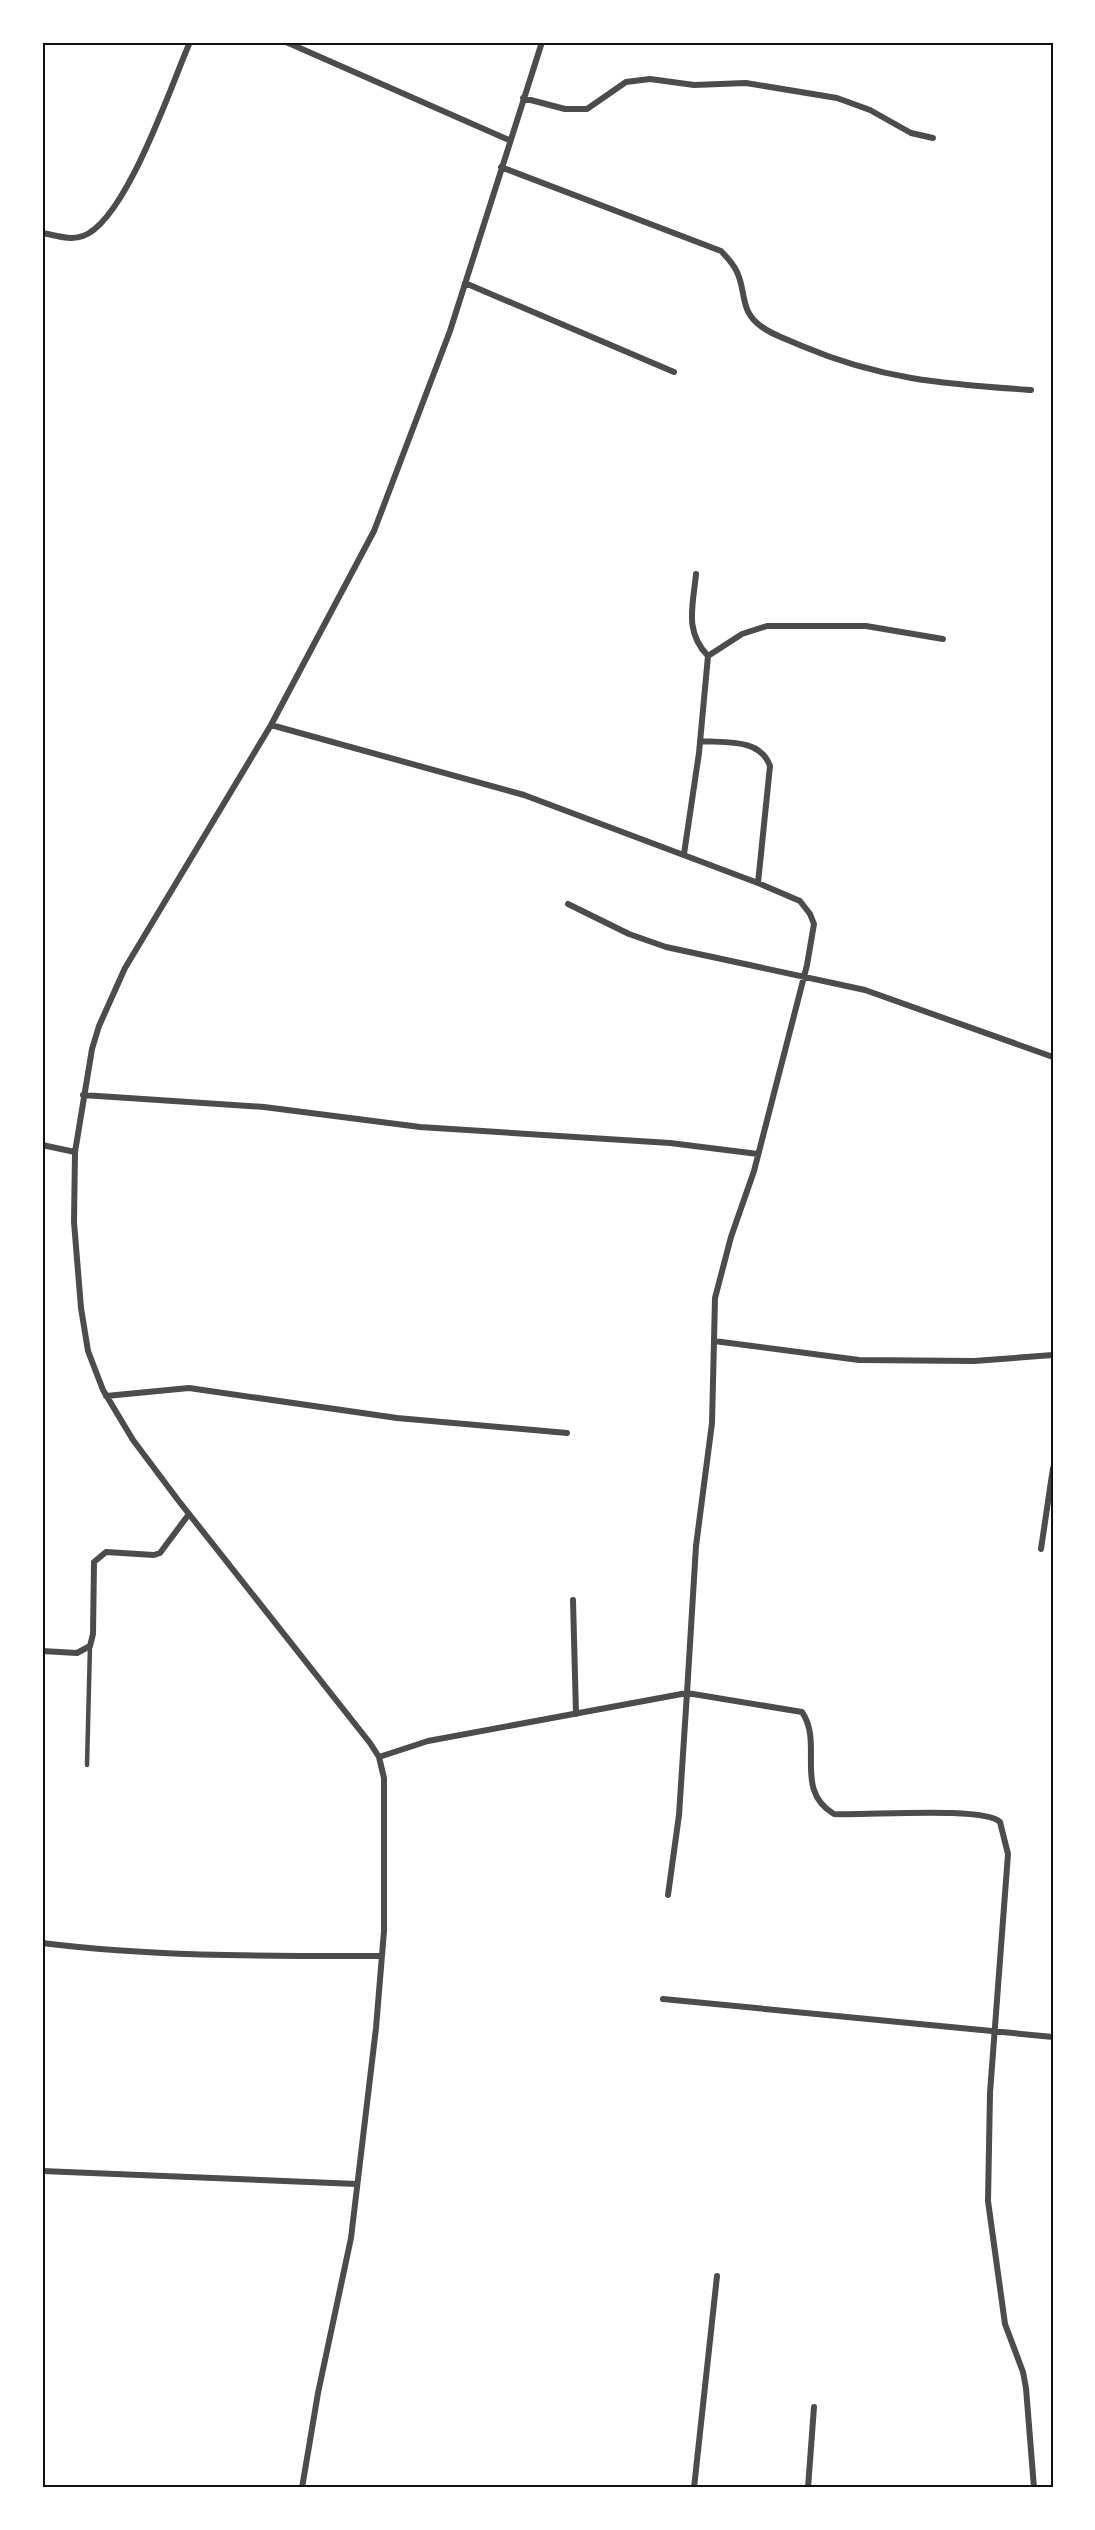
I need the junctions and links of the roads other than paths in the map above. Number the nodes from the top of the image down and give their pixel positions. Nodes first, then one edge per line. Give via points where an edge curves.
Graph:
1 (190, 42) edge
2 (286, 42) edge
3 (542, 42) edge
4 (523, 98) junction
5 (933, 138) dead end
6 (509, 141) junction
7 (501, 168) junction
8 (42, 233) edge
9 (465, 283) junction
10 (674, 372) dead end
11 (1031, 390) dead end
12 (696, 574) dead end
13 (944, 639) dead end
14 (708, 656) junction
15 (271, 725) junction
16 (700, 741) junction
17 (684, 854) junction
18 (758, 883) junction
19 (568, 903) dead end
20 (804, 978) junction
21 (1053, 1057) edge
22 (84, 1095) junction
23 (42, 1145) edge
24 (75, 1152) junction
25 (758, 1154) junction
26 (714, 1341) junction
27 (1053, 1355) edge
28 (106, 1396) junction
29 (567, 1432) dead end
30 (1053, 1468) edge
31 (189, 1514) junction
32 (1041, 1549) dead end
33 (573, 1600) dead end
34 (90, 1646) junction
35 (42, 1651) edge
36 (687, 1693) junction
37 (576, 1714) junction
38 (380, 1757) junction
39 (87, 1765) dead end
40 (668, 1895) dead end
41 (42, 1943) edge
42 (382, 1956) junction
43 (663, 1999) dead end
44 (1053, 2037) edge
45 (42, 2171) edge
46 (357, 2184) junction
47 (717, 2276) dead end
48 (814, 2407) dead end
49 (302, 2488) edge
50 (694, 2488) edge
51 (808, 2488) edge
52 (1034, 2488) edge

1 - 8 street via 157,123 115,208 99,228 81,237
2 - 6 street
3 - 4 street
4 - 5 street via 565,109 587,109 626,82 650,79 694,85 746,83 837,98 870,110 911,134
4 - 6 street
6 - 7 street
7 - 9 street
7 - 11 street via 721,251 739,277 742,299 757,323 842,363 900,378
9 - 10 street
9 - 15 street via 374,531
12 - 14 street via 692,631
13 - 14 street via 866,626 767,626 742,634
14 - 16 street
15 - 17 street via 524,795
15 - 22 street via 125,968 99,1026
16 - 17 street
16 - 18 street via 755,746 766,755 770,766
17 - 18 street
18 - 20 street via 800,901 810,914 814,924
19 - 20 street via 629,934 666,947
20 - 21 street via 865,990
20 - 25 street
22 - 24 street
22 - 25 street via 264,1107 420,1127 670,1143
23 - 24 street
24 - 28 street via 74,1222 81,1308 94,1370
25 - 26 street via 715,1298
26 - 27 street via 859,1360 974,1361
26 - 36 street via 712,1423 696,1546
28 - 29 street via 189,1388 397,1419
28 - 31 street
30 - 32 street
31 - 34 street via 154,1555 106,1552 98,1556 92,1569
31 - 38 street
33 - 37 street
34 - 35 street via 77,1653
34 - 39 lane
36 - 37 street
36 - 40 street via 679,1815
36 - 52 street via 802,1712 809,1732 812,1786 817,1799 834,1814 985,1814 1000,1822 1008,1854 990,2093 988,2201 1005,2324 1026,2388
37 - 38 street via 428,1741
38 - 42 street via 385,1817
41 - 42 street via 147,1953
42 - 46 street
43 - 44 street
45 - 46 street
46 - 49 street via 351,2238
47 - 50 street
48 - 51 street

